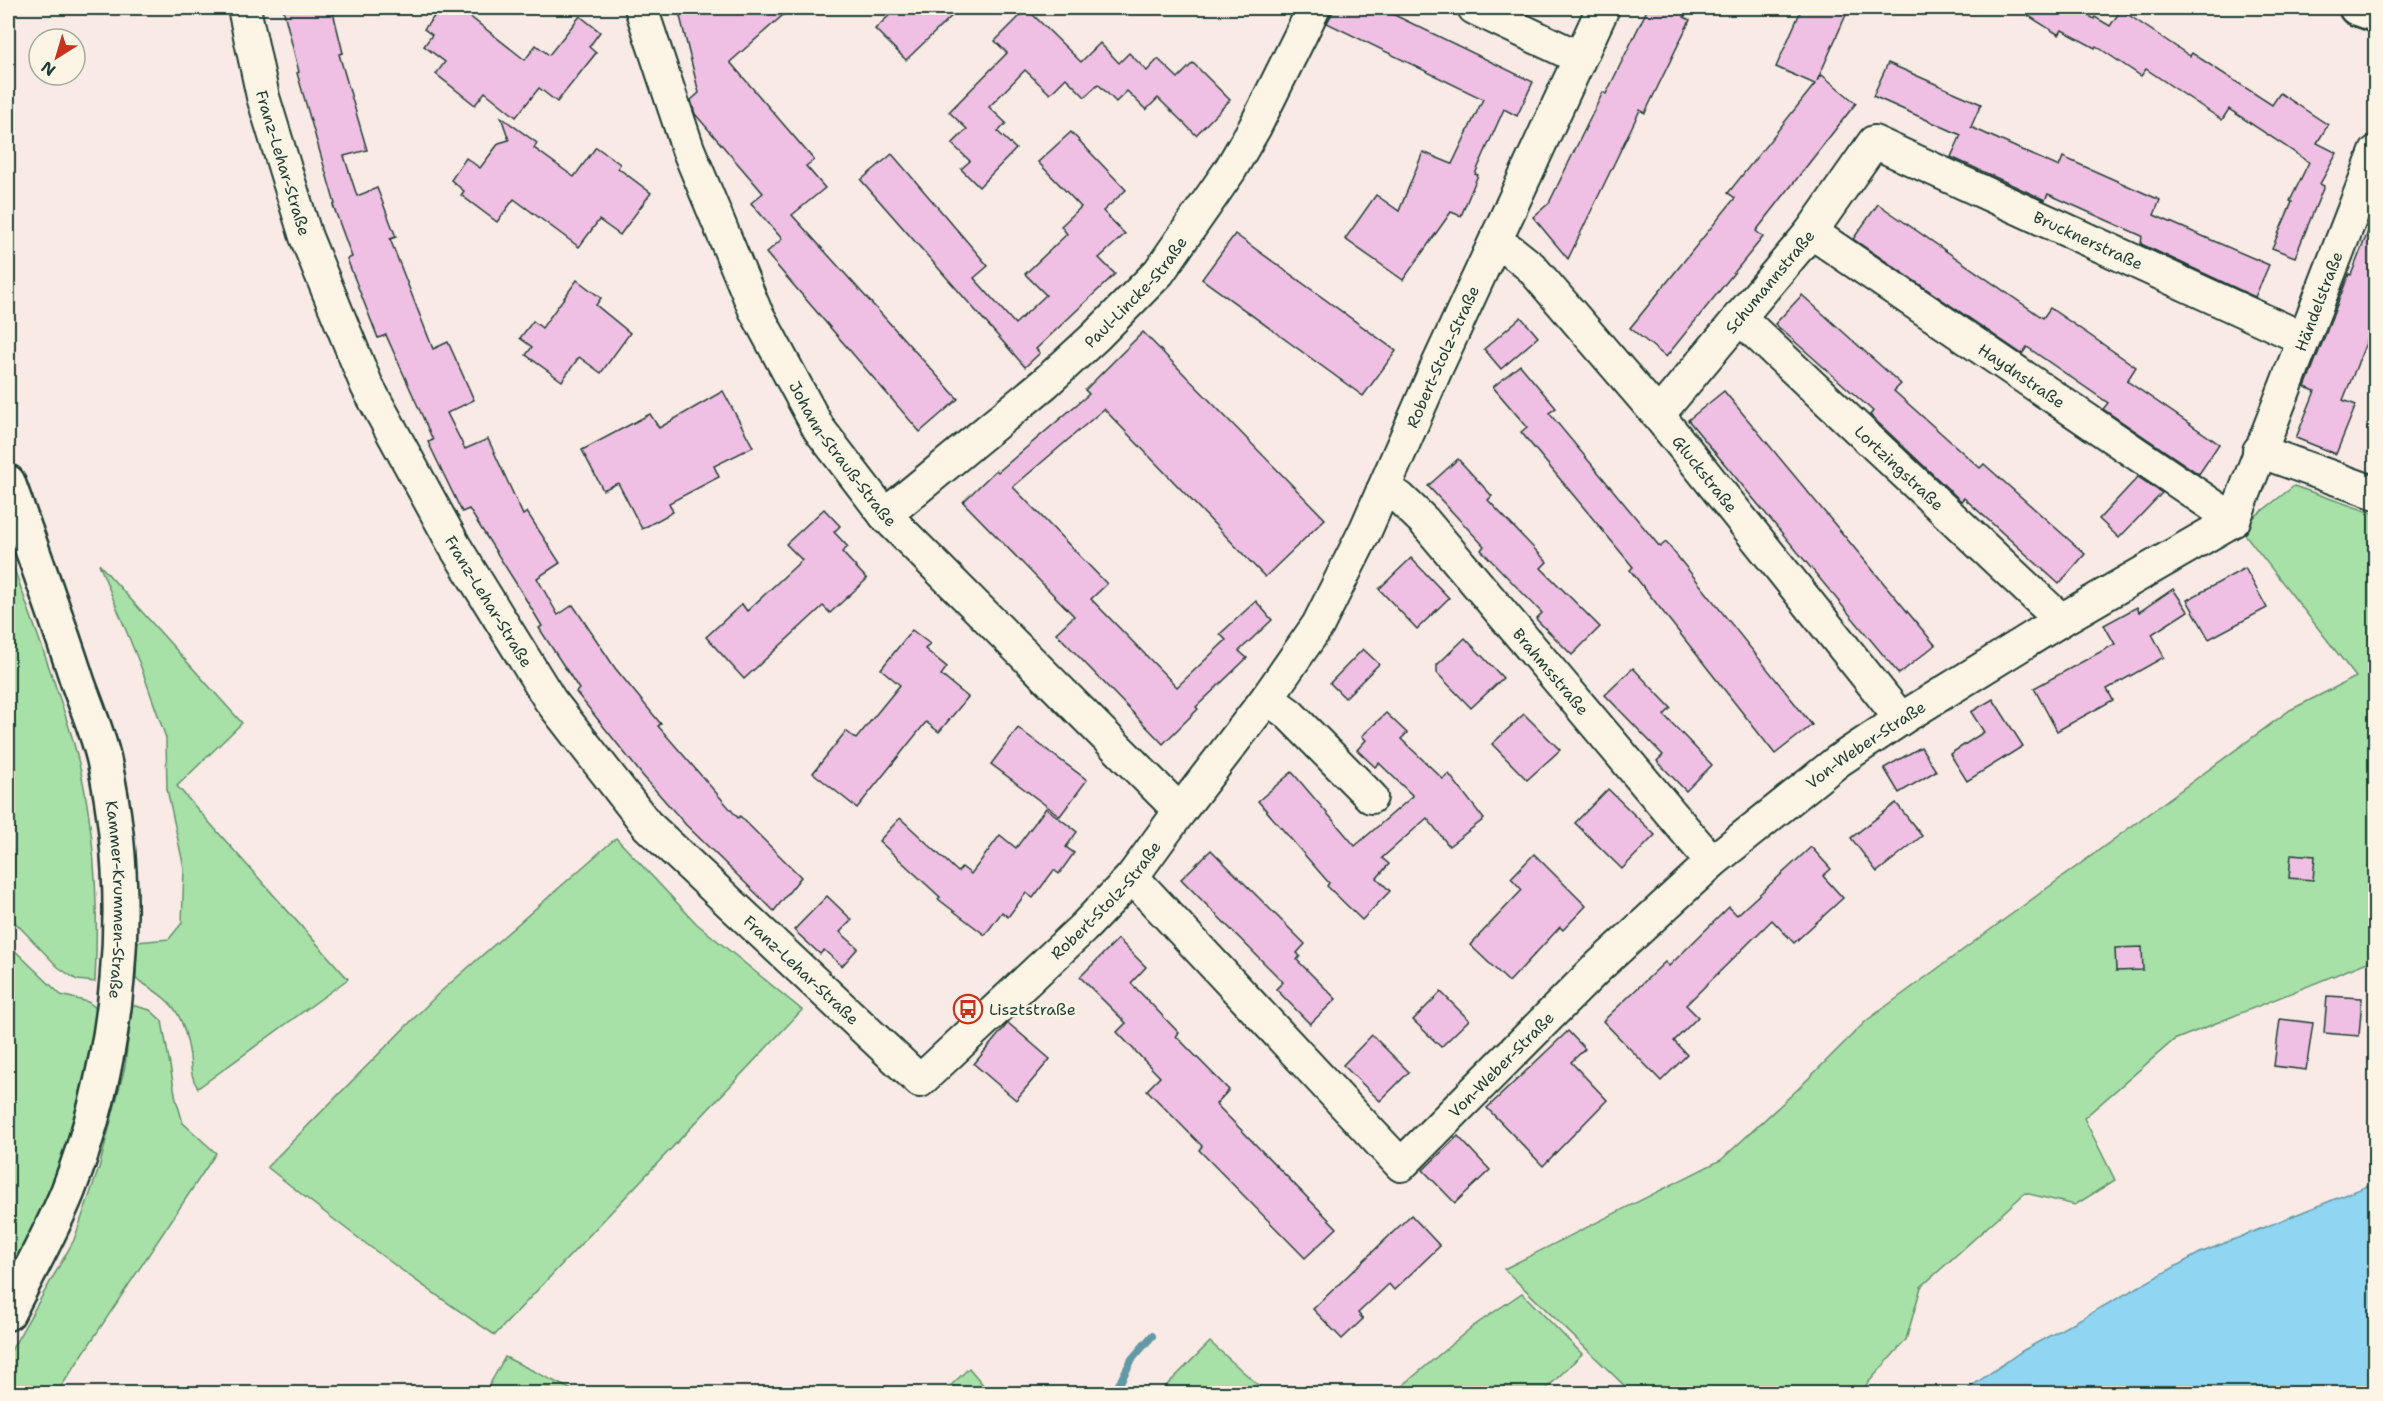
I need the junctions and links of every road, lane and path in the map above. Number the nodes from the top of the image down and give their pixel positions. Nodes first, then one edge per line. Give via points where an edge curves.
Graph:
1 (244, 8) edge
2 (641, 8) edge
3 (1314, 8) edge
4 (1474, 8) edge
5 (1603, 8) edge
6 (2356, 8) edge
7 (2376, 15) edge
8 (1578, 57) junction
9 (1874, 142) joint
10 (2376, 152) edge
11 (1811, 232) junction
12 (1494, 245) junction
13 (1738, 318) junction
14 (2302, 338) junction
15 (1658, 415) junction
16 (2259, 451) junction
17 (8, 482) edge
18 (1383, 490) junction
19 (2376, 493) edge
20 (885, 515) junction
21 (2234, 520) junction
22 (2061, 620) junction
23 (1267, 698) junction
24 (1901, 719) junction
25 (1371, 797) dead end
26 (1180, 811) junction
27 (1712, 862) junction
28 (1132, 877) junction
29 (920, 1081) joint
30 (8, 1313) edge

1 - 29 street, Franz-Lehar-Straße via 263,97 306,237 367,386 454,545 550,700 647,825
2 - 20 street, Johann-Strauß-Straße via 688,149 755,310 819,429
3 - 20 street, Paul-Lincke-Straße via 1256,126 1159,272 1045,383
4 - 8 street
5 - 8 street, Robert-Stolz-Straße
6 - 7 street
8 - 12 street, Robert-Stolz-Straße
9 - 11 street, Schumannstraße
9 - 14 street, Brucknerstraße
10 - 14 street, Händelstraße
11 - 13 street, Schumannstraße
11 - 21 street, Haydnstraße
12 - 15 street, Gluckstraße via 1511,251 1531,267
12 - 18 street, Robert-Stolz-Straße
13 - 15 street, Schumannstraße
13 - 22 street, Lortzingstraße
14 - 16 street, Händelstraße
15 - 24 street, Gluckstraße
16 - 19 street
16 - 21 street
17 - 30 street, Kammer-Krummen-Straße via 104,759 116,840 120,938 102,1083 89,1130 67,1193
18 - 23 street, Robert-Stolz-Straße via 1318,625
18 - 27 street, Brahmsstraße via 1400,498 1424,521
20 - 26 street, Johann-Strauß-Straße
21 - 22 street, Von-Weber-Straße
22 - 24 street, Von-Weber-Straße
23 - 25 street via 1289,714
23 - 26 street, Robert-Stolz-Straße
24 - 27 street, Von-Weber-Straße via 1838,761
26 - 28 street, Robert-Stolz-Straße
27 - 28 street, Von-Weber-Straße via 1597,968 1401,1166
28 - 29 street, Robert-Stolz-Straße

